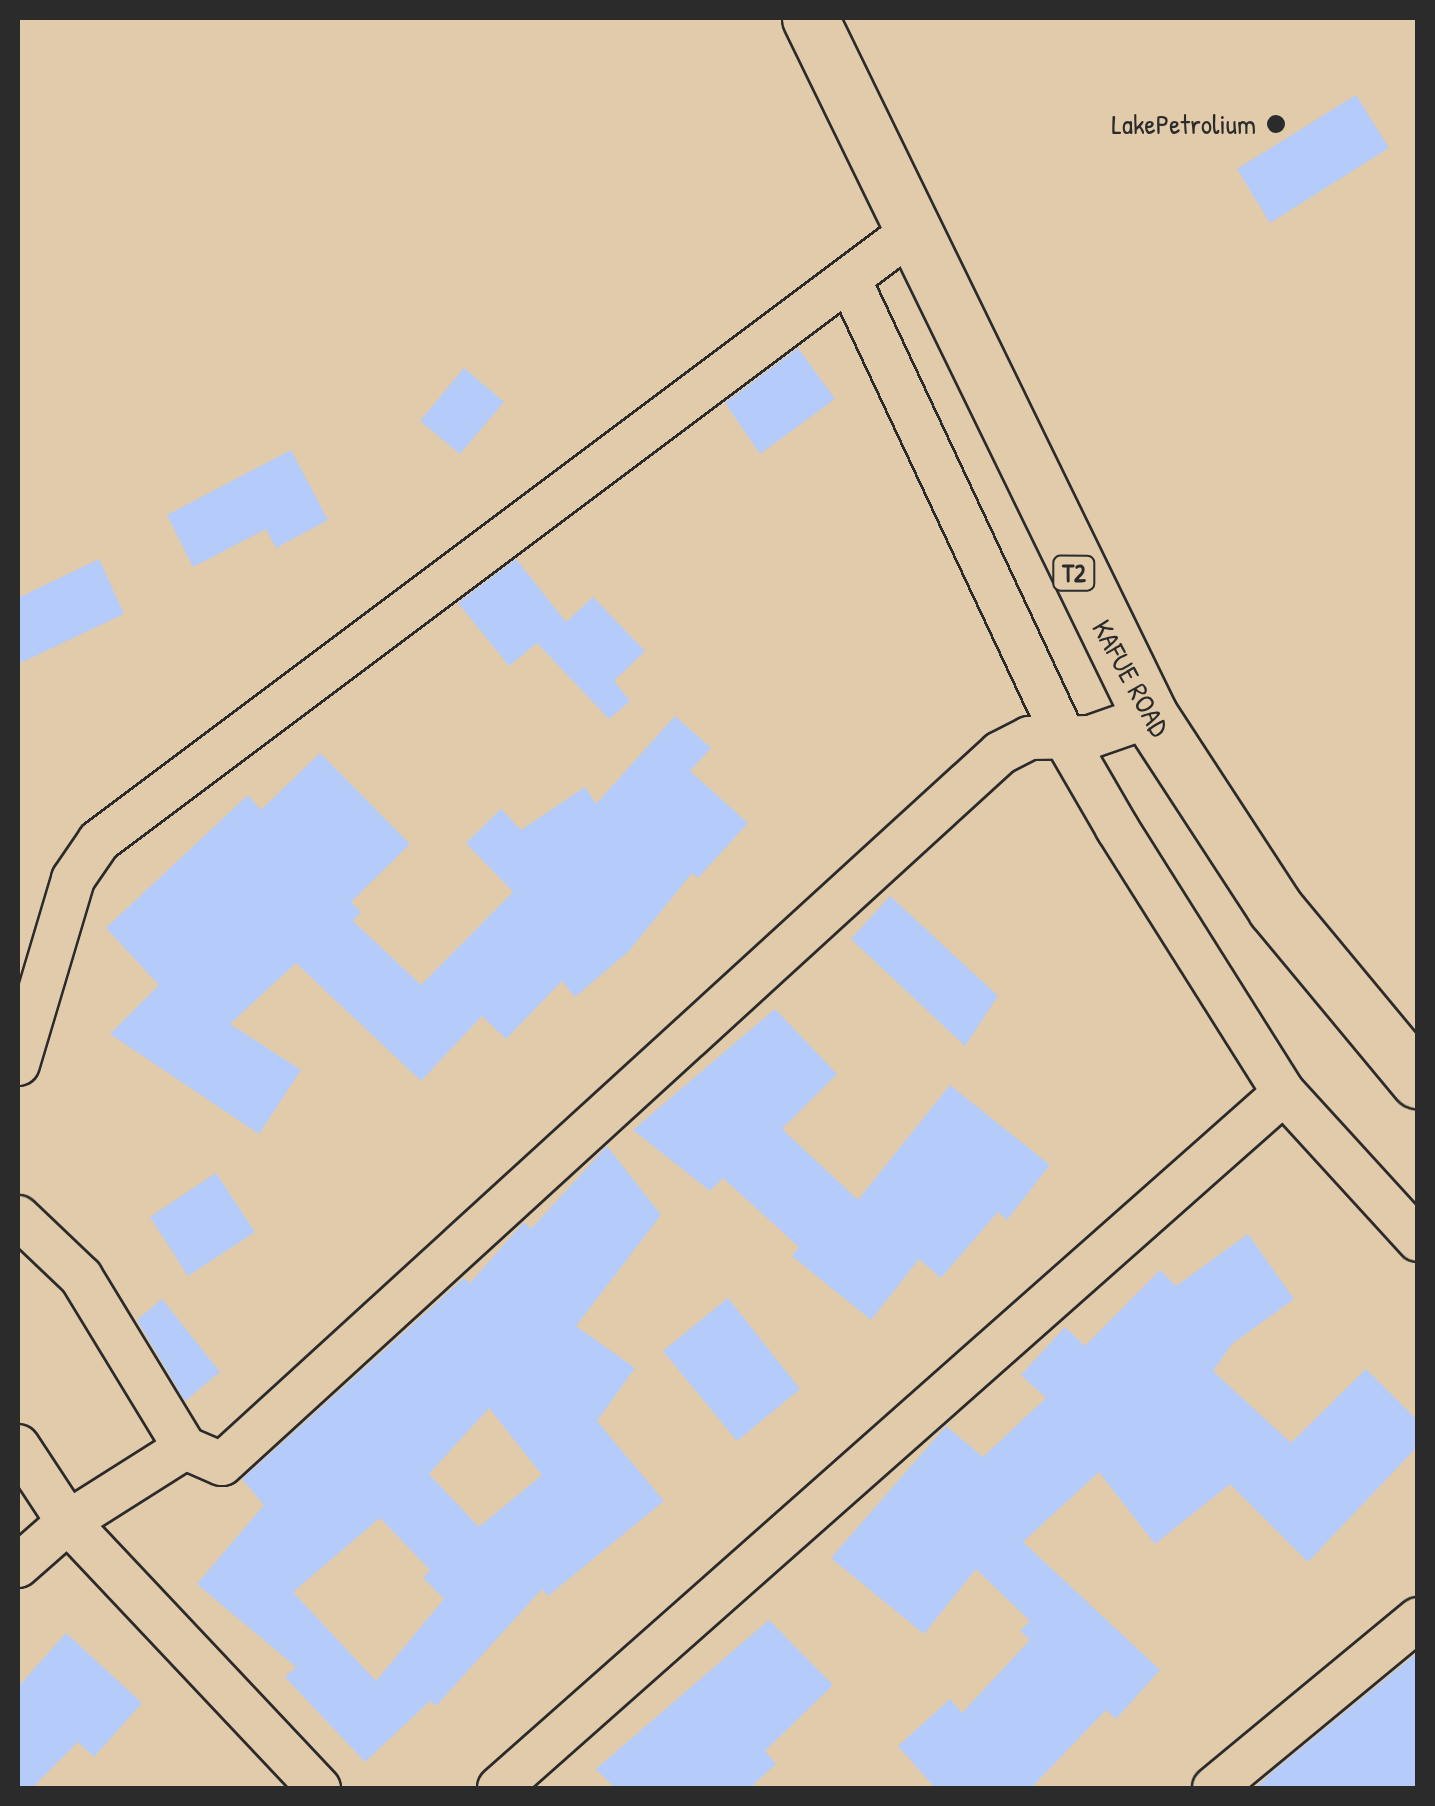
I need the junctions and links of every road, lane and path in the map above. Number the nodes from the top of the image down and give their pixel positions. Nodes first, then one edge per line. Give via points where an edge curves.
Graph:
1 (810, 18) edge
2 (911, 232) junction
3 (849, 279) junction
4 (1150, 716) junction
5 (1062, 733) junction
6 (18, 1064) edge
7 (1418, 1080) edge
8 (1284, 1093) junction
9 (18, 1218) edge
10 (1418, 1240) edge
11 (18, 1446) edge
12 (185, 1448) junction
13 (68, 1522) junction
14 (18, 1566) edge
15 (1418, 1619) edge
16 (319, 1788) edge
17 (498, 1788) edge
18 (1214, 1788) edge

1 - 2 highway, KAFUE ROAD / T2
2 - 3 street
2 - 4 highway, KAFUE ROAD / T2
3 - 5 street
3 - 6 street via 99,841 73,879
4 - 5 street via 1090,737
4 - 7 highway, KAFUE ROAD / T2 via 1275,908
5 - 8 street
5 - 12 street via 1000,753 238,1456 201,1462
8 - 10 street
8 - 17 street
9 - 12 street via 81,1277
11 - 13 street
12 - 13 street
13 - 14 street
13 - 16 street
15 - 18 street

